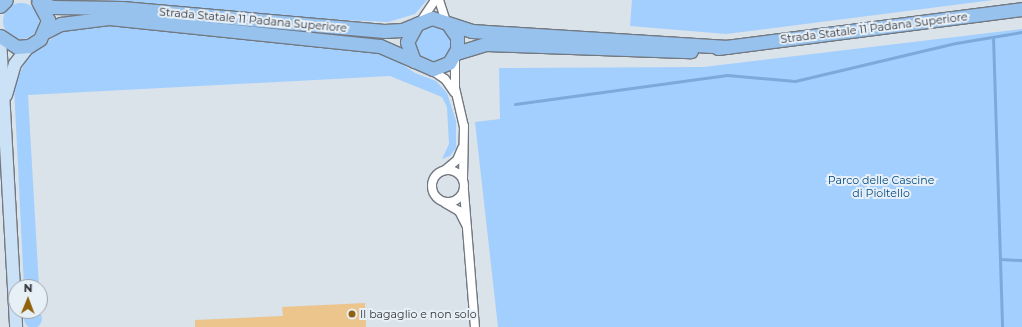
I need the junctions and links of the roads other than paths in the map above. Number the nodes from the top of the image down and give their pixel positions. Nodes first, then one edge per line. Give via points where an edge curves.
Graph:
1 (6, 0) edge
2 (435, 0) edge
3 (439, 0) edge
4 (38, 1) edge
5 (0, 6) edge
6 (1022, 10) edge
7 (419, 22) junction
8 (447, 23) junction
9 (45, 32) junction
10 (0, 37) edge
11 (30, 46) junction
12 (727, 47) junction
13 (456, 54) junction
14 (414, 61) junction
15 (429, 69) junction
16 (458, 100) junction
17 (4, 108) junction
18 (464, 136) junction
19 (445, 170) junction
20 (463, 178) junction
21 (464, 191) junction
22 (445, 202) junction
23 (470, 238) junction
24 (16, 327) edge
25 (475, 327) edge

1 - 5 main road
2 - 7 street
3 - 8 street
4 - 7 main road, Strada Statale 11 Padana Superiore via 53,7 122,8 384,31
4 - 9 main road, Strada Statale 11 Padana Superiore via 46,14
6 - 12 main road, Strada Statale 11 Padana Superiore
7 - 8 main road, Strada Statale 11 Padana Superiore via 432,18
7 - 14 main road via 407,42
8 - 12 main road, Strada Statale 11 Padana Superiore via 472,32
8 - 13 main road via 457,37
9 - 11 main road, Strada Statale 11 Padana Superiore
9 - 14 main road, Strada Statale 11 Padana Superiore via 74,21 109,18 380,46
10 - 11 main road via 13,46
10 - 17 main road
11 - 17 main road via 11,74
12 - 13 main road, Strada Statale 11 Padana Superiore via 645,52 486,44
13 - 15 main road, Strada Statale 11 Padana Superiore via 445,66
13 - 16 street
14 - 15 main road, Strada Statale 11 Padana Superiore
15 - 16 street via 448,82
16 - 18 street
17 - 24 main road
18 - 19 street via 460,155
18 - 20 street
19 - 20 street via 455,171
19 - 22 street via 435,176 432,186 435,196
20 - 21 street
21 - 22 street via 454,201
21 - 23 street
22 - 23 street via 462,216
23 - 25 street

